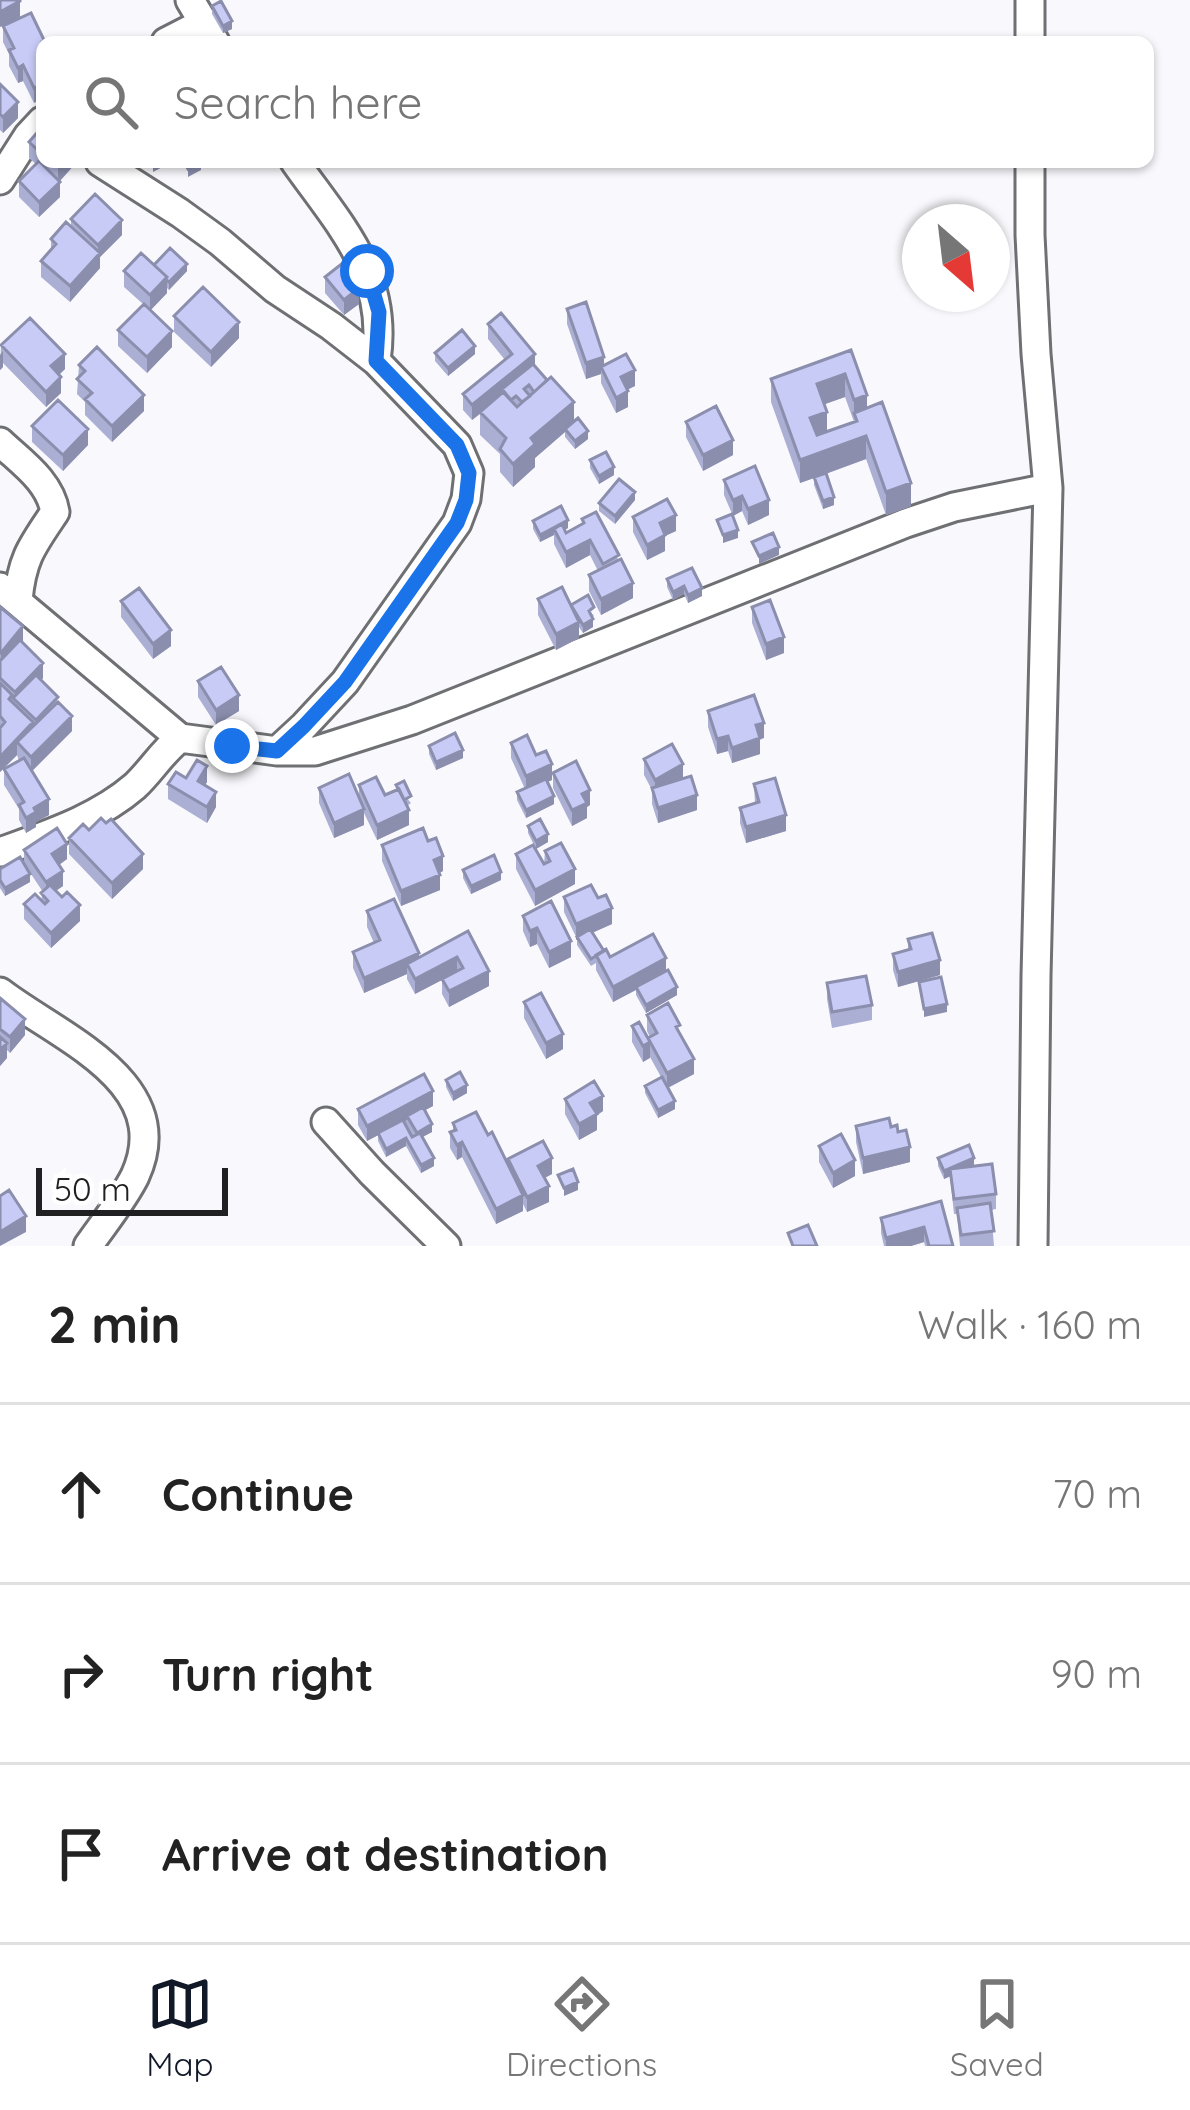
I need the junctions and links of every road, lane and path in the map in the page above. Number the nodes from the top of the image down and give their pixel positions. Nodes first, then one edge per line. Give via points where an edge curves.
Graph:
1 (1030, 0) edge
2 (1030, 36) edge
3 (36, 127) edge
4 (109, 168) edge
5 (299, 168) edge
6 (1030, 168) edge
7 (0, 181) edge
8 (376, 361) junction
9 (0, 442) edge
10 (1048, 488) junction
11 (9, 593) edge
12 (180, 738) junction
13 (277, 751) junction
14 (0, 852) edge
15 (0, 992) edge
16 (326, 1122) dead end
17 (432, 1240) edge
18 (88, 1246) edge
19 (1034, 1246) edge

1 - 2 street
3 - 7 street
4 - 8 street
5 - 8 street via 367,271 379,312
6 - 10 street
8 - 13 street via 457,445 469,473 466,500 345,682
9 - 11 street via 45,485 55,512
10 - 13 street via 906,524 372,734 315,751
10 - 19 street
11 - 12 street
12 - 13 street
12 - 14 street via 120,797
15 - 18 street via 107,1065 142,1121 135,1174
16 - 17 street

